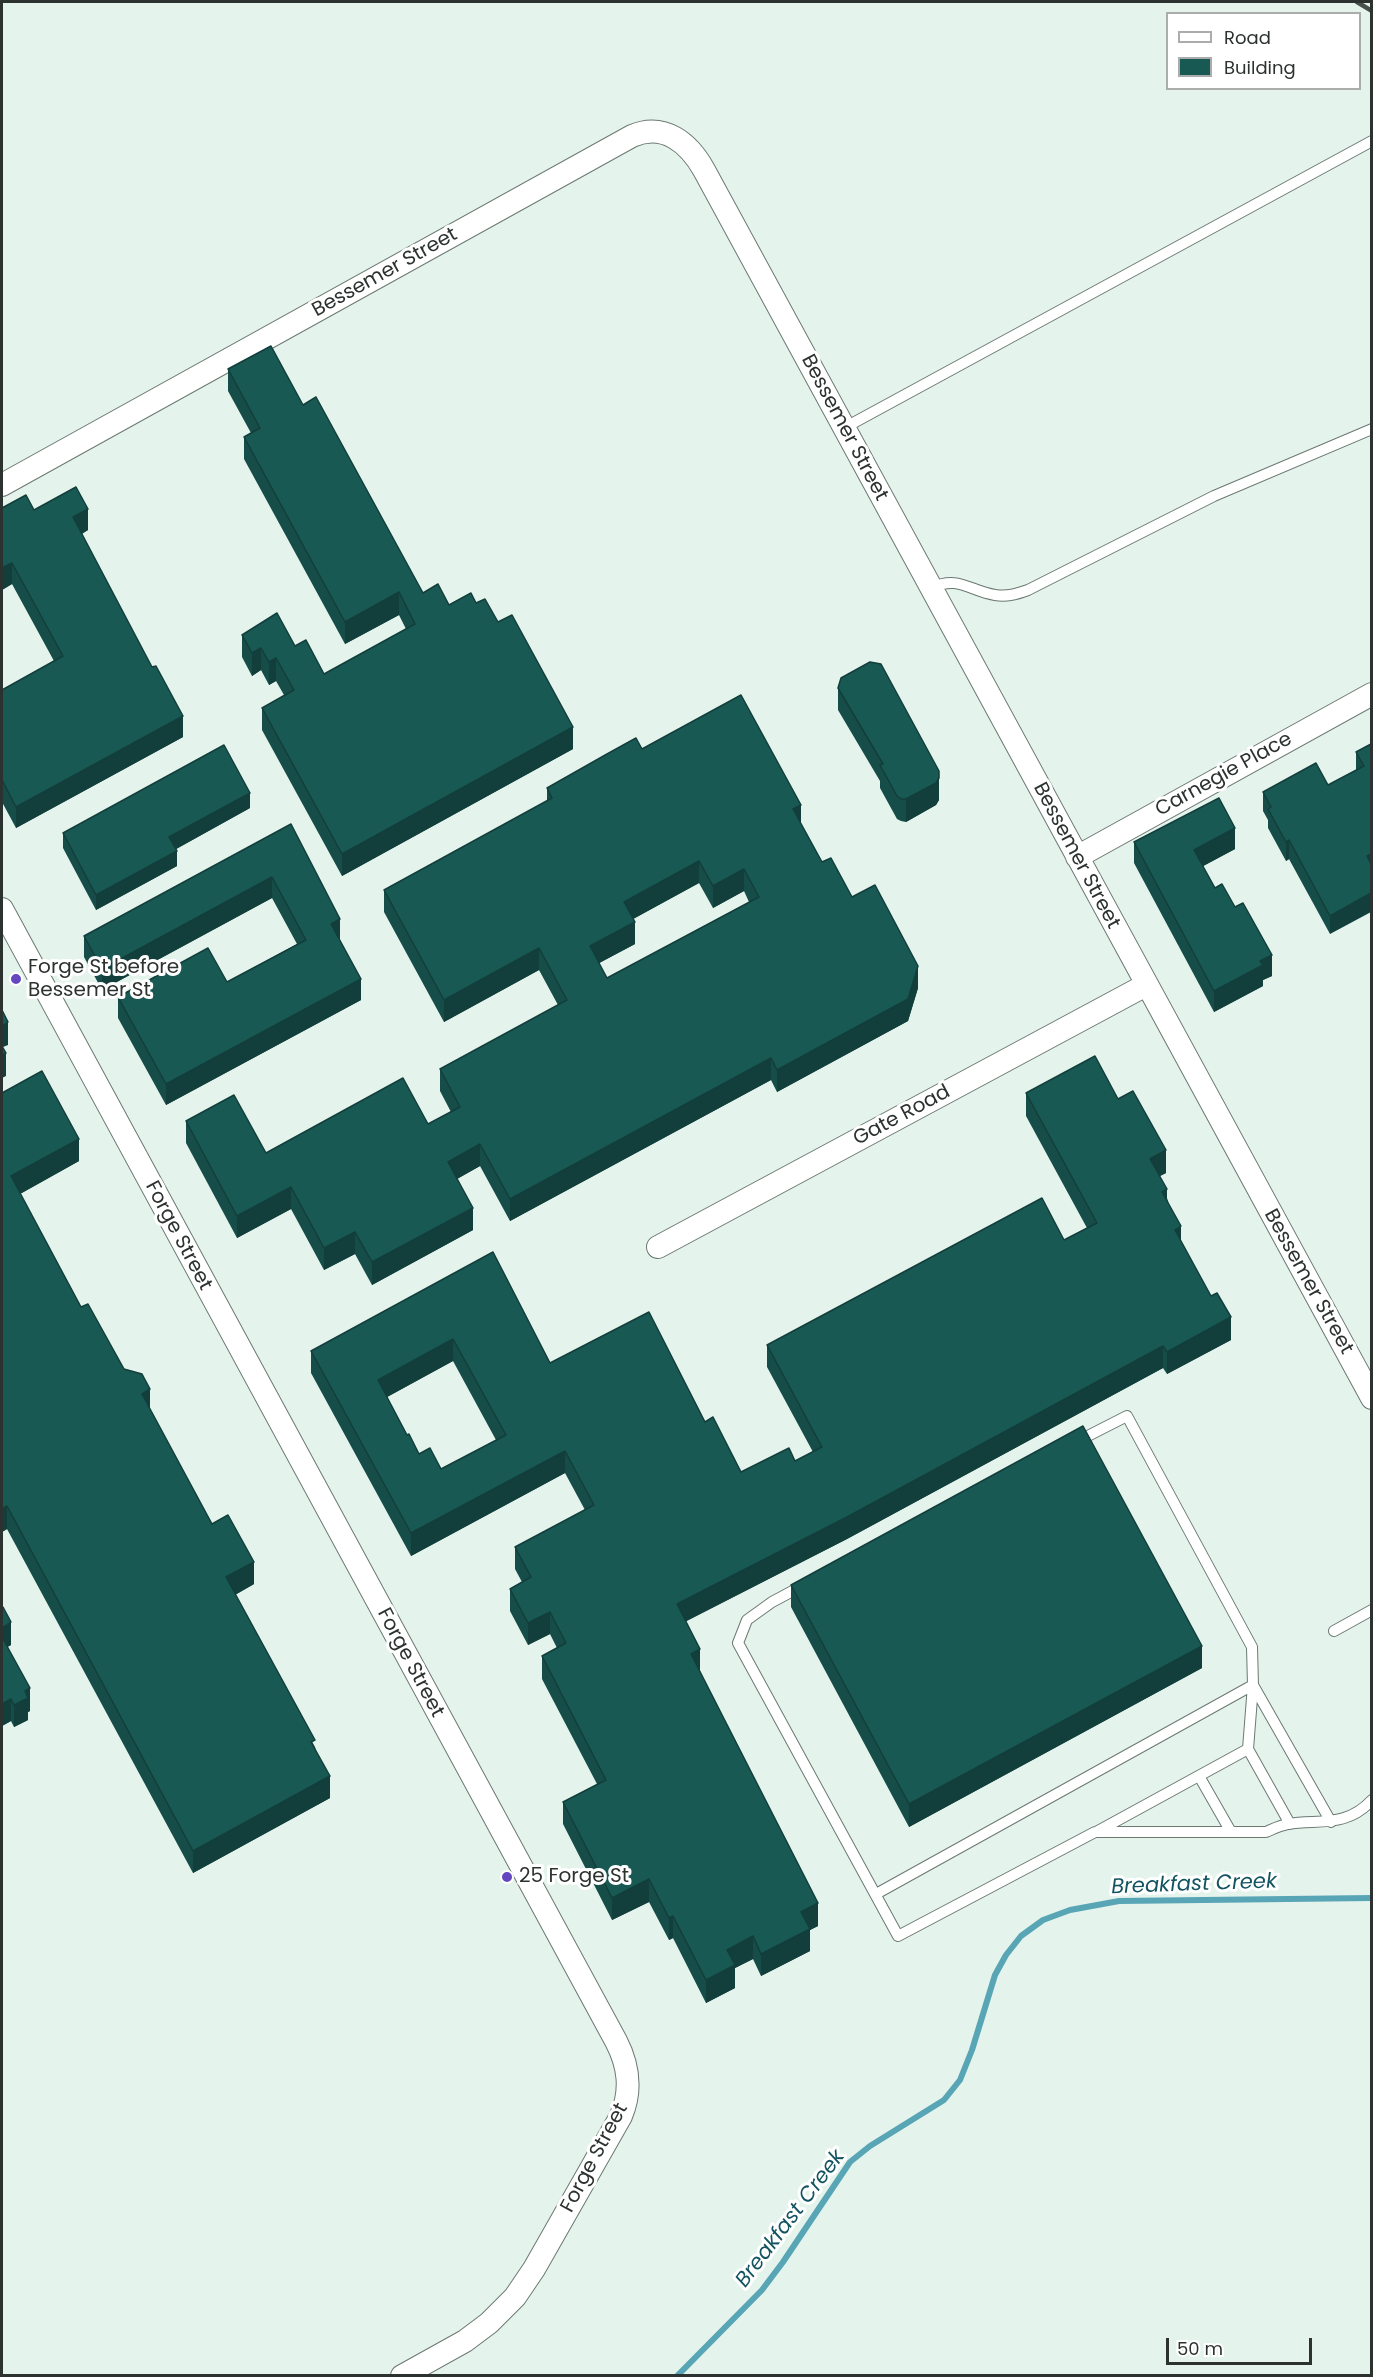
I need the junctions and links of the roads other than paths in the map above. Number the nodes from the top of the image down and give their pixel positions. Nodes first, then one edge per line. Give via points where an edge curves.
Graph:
1 (1371, 141) edge
2 (844, 428) junction
3 (1371, 429) edge
4 (2, 485) edge
5 (931, 588) junction
6 (1371, 694) edge
7 (1077, 856) junction
8 (2, 909) edge
9 (1146, 985) junction
10 (658, 1247) dead end
11 (1371, 1398) edge
12 (1065, 1449) edge
13 (814, 1580) edge
14 (1371, 1610) edge
15 (1334, 1631) dead end
16 (1253, 1685) junction
17 (1248, 1749) junction
18 (1199, 1776) junction
19 (1371, 1800) edge
20 (1331, 1822) junction
21 (1290, 1824) junction
22 (1095, 1832) junction
23 (1231, 1832) junction
24 (876, 1894) junction
25 (402, 2376) edge

1 - 2 lane
2 - 4 street, Bessemer Street via 699,160 680,140 649,131 632,136
2 - 5 street, Bessemer Street
3 - 5 lane via 1214,496 1028,590 998,596 956,583
5 - 7 street, Bessemer Street
6 - 7 street, Carnegie Place
7 - 9 street, Bessemer Street
8 - 25 street, Forge Street via 627,2067 628,2091 621,2116 524,2286 482,2329
9 - 10 street, Gate Road
9 - 11 street, Bessemer Street
12 - 16 lane via 1127,1416 1252,1647
13 - 24 lane via 747,1620 738,1642
14 - 15 lane
16 - 17 lane
16 - 20 lane
16 - 24 lane
17 - 18 lane
17 - 21 lane
18 - 22 lane
18 - 23 lane
19 - 20 lane via 1349,1816
20 - 21 lane
21 - 23 lane via 1266,1832
22 - 23 lane
22 - 24 lane via 898,1936

